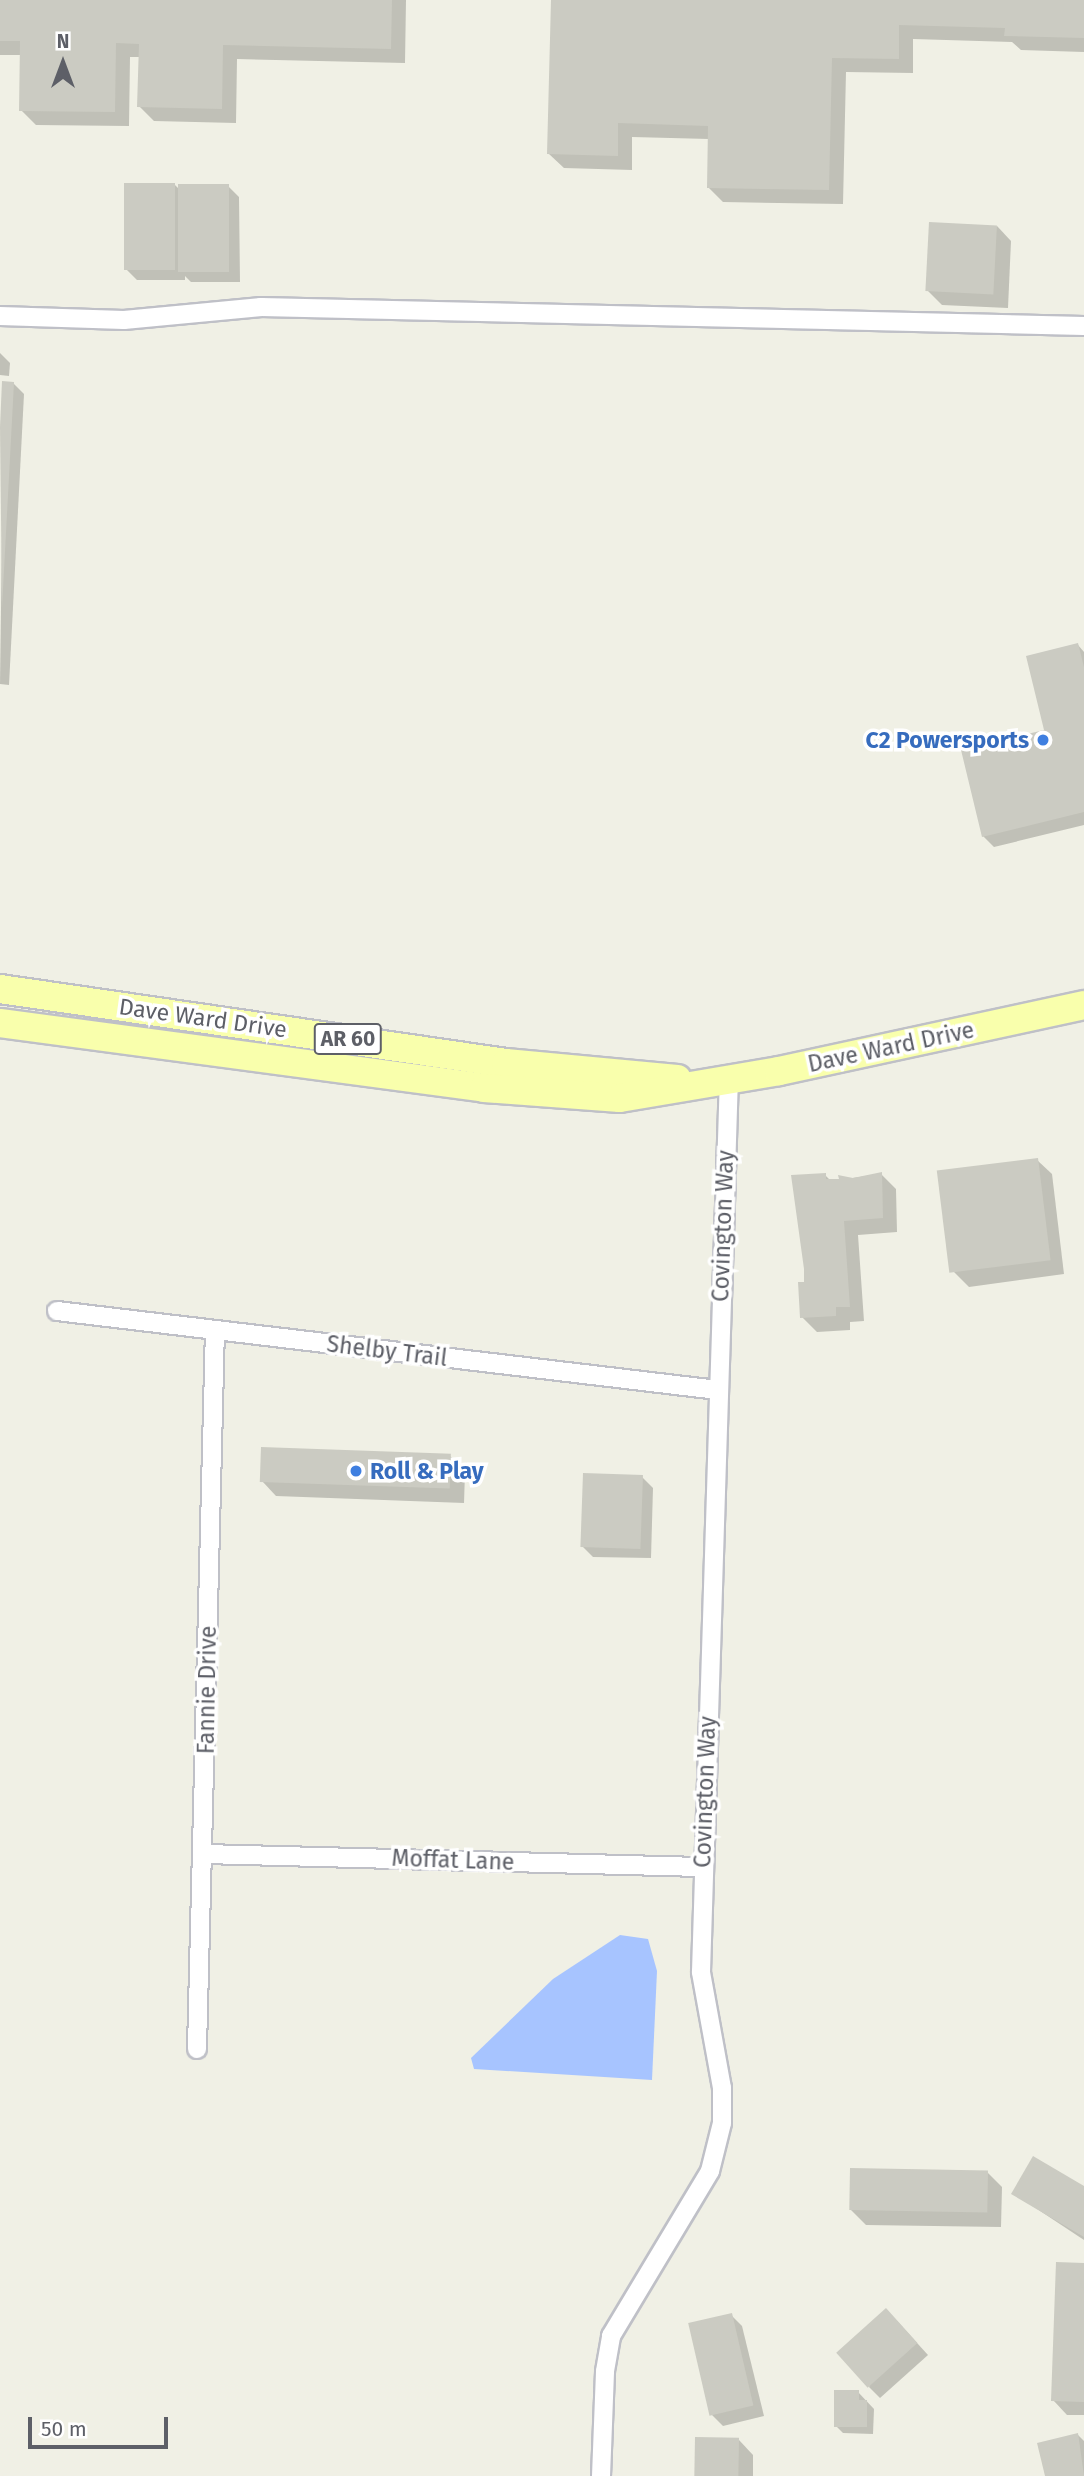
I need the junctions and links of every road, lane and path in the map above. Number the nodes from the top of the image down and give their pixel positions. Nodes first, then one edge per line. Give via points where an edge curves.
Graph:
1 (0, 316) edge
2 (1084, 326) edge
3 (0, 989) edge
4 (1084, 1005) edge
5 (0, 1023) edge
6 (729, 1078) junction
7 (697, 1082) junction
8 (57, 1311) dead end
9 (215, 1330) junction
10 (718, 1390) junction
11 (204, 1854) junction
12 (702, 1867) junction
13 (197, 2049) dead end
14 (601, 2476) edge

1 - 2 street via 124,320 261,307
3 - 7 main road, Dave Ward Drive / AR 60 via 506,1063
4 - 6 main road, Dave Ward Drive / AR 60
5 - 7 main road, Dave Ward Drive / AR 60 via 484,1088 620,1098
6 - 7 main road, Dave Ward Drive / AR 60
6 - 10 street, Covington Way
8 - 9 street, Shelby Trail
9 - 10 street, Shelby Trail
9 - 11 street, Fannie Drive
10 - 12 street, Covington Way
11 - 12 street, Moffat Lane
11 - 13 street, Fannie Drive
12 - 14 street, Covington Way via 701,1972 722,2088 722,2123 710,2171 611,2336 604,2371

